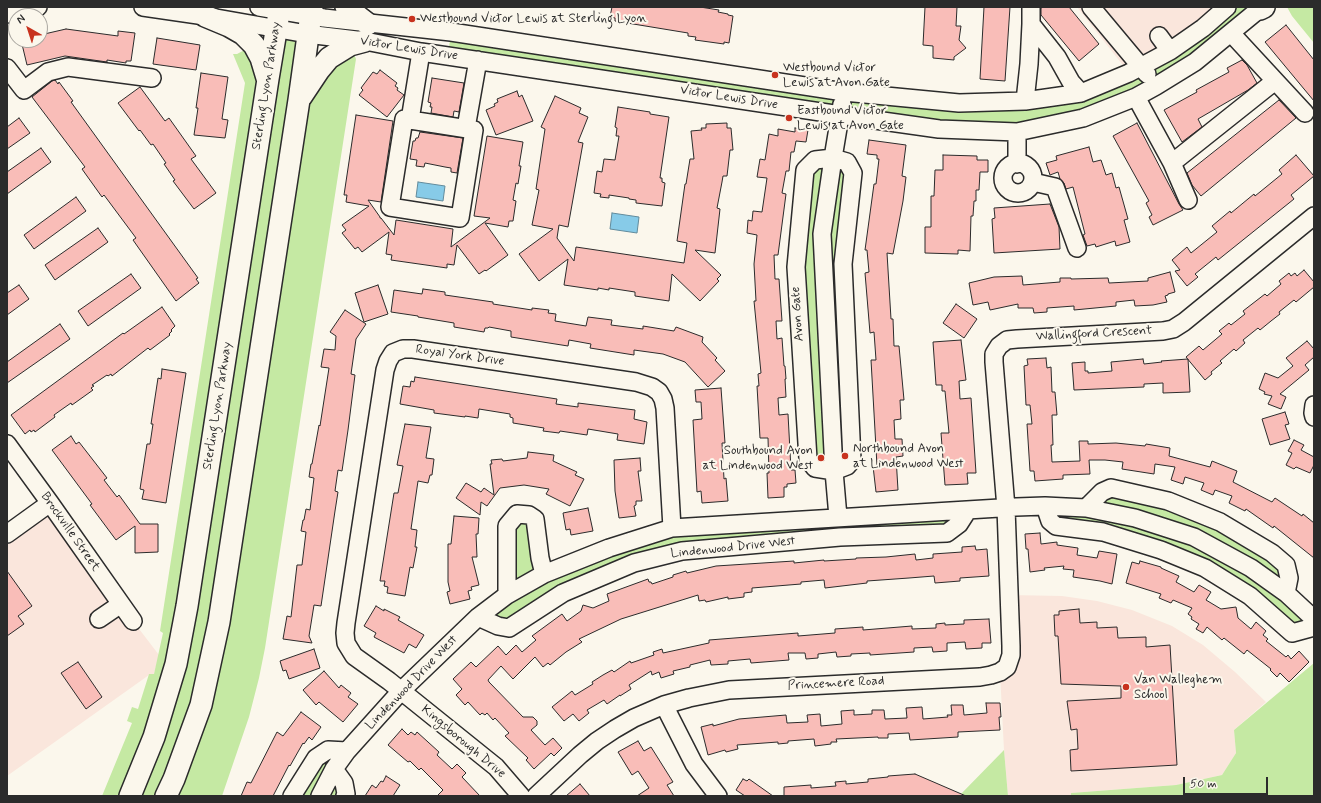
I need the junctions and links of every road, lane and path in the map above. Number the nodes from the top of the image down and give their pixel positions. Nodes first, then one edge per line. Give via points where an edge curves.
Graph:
1 (38, 7) edge
2 (143, 7) edge
3 (260, 7) edge
4 (346, 7) edge
5 (1031, 7) edge
6 (1091, 7) edge
7 (1227, 7) edge
8 (1262, 8) edge
9 (7, 14) edge
10 (279, 15) edge
11 (206, 16) junction
12 (309, 19) edge
13 (1030, 24) junction
14 (366, 32) junction
15 (1231, 33) junction
16 (1159, 36) dead end
17 (1170, 51) junction
18 (422, 52) junction
19 (1057, 57) junction
20 (478, 60) junction
21 (1029, 64) junction
22 (1142, 66) junction
23 (7, 68) edge
24 (152, 78) dead end
25 (268, 79) junction
26 (1275, 81) junction
27 (1156, 86) junction
28 (844, 92) junction
29 (1081, 93) junction
30 (1136, 97) junction
31 (299, 100) junction
32 (1025, 101) junction
33 (1305, 113) dead end
34 (841, 115) junction
35 (410, 120) junction
36 (466, 128) junction
37 (1017, 132) junction
38 (833, 158) junction
39 (1172, 163) junction
40 (1017, 164) junction
41 (1033, 182) junction
42 (1188, 200) dead end
43 (1314, 216) edge
44 (1077, 248) dead end
45 (1314, 405) edge
46 (1314, 417) edge
47 (7, 444) edge
48 (834, 471) junction
49 (50, 503) junction
50 (1045, 506) junction
51 (1006, 508) junction
52 (1086, 508) junction
53 (968, 510) junction
54 (838, 517) junction
55 (672, 528) junction
56 (7, 534) edge
57 (544, 574) junction
58 (1286, 593) junction
59 (507, 595) junction
60 (121, 604) junction
61 (478, 617) junction
62 (99, 619) dead end
63 (1314, 619) edge
64 (132, 621) dead end
65 (1314, 627) edge
66 (401, 691) junction
67 (664, 705) junction
68 (347, 751) junction
69 (334, 769) junction
70 (130, 796) edge
71 (166, 796) edge
72 (292, 796) edge
73 (320, 796) edge
74 (345, 796) edge
75 (521, 796) edge
76 (536, 796) edge
77 (718, 796) edge

1 - 9 street
2 - 11 street
3 - 10 street
4 - 14 main road
5 - 13 street
6 - 22 street
7 - 17 street, Victor Lewis Drive
8 - 15 street, Victor Lewis Drive
10 - 11 street
10 - 12 street, Victor Lewis Drive
10 - 25 main road, Sterling Lyon Parkway
11 - 25 main road via 243,34 254,45
12 - 14 street, Victor Lewis Drive
12 - 31 main road
13 - 19 street
13 - 21 street
14 - 18 street, Victor Lewis Drive
14 - 28 street, Victor Lewis Drive via 451,32
14 - 31 main road via 329,58
15 - 26 street
15 - 27 street, Victor Lewis Drive via 1195,62
16 - 17 street
17 - 22 street, Victor Lewis Drive
18 - 20 street, Victor Lewis Drive
18 - 35 street
19 - 21 street
19 - 29 street via 1071,82
20 - 34 street, Victor Lewis Drive
20 - 36 street
21 - 32 street
22 - 27 street
22 - 29 street, Victor Lewis Drive
23 - 24 street via 24,90 48,72 68,67
25 - 70 main road, Sterling Lyon Parkway via 176,664 154,738
26 - 33 street
26 - 39 street
27 - 30 street, Victor Lewis Drive
28 - 32 street, Victor Lewis Drive via 958,104
28 - 34 street
29 - 32 street, Victor Lewis Drive
30 - 37 street, Victor Lewis Drive via 1083,118
30 - 39 street
31 - 71 main road via 219,622 201,705
34 - 37 street, Victor Lewis Drive via 939,129
34 - 38 street
35 - 36 street
35 - 36 street via 404,119 390,207 460,218 474,130
37 - 40 street
38 - 48 street via 822,234
38 - 48 street via 847,162 853,173 843,264 852,460
38 - 48 street, Avon Gate via 815,160 805,170 796,267 808,459 815,468
39 - 42 street
40 - 41 street via 1027,166
40 - 41 street via 1012,165 1004,173 1007,188 1021,193
41 - 44 street via 1055,187
43 - 51 street, Wallingford Crescent via 1173,329 1017,339 1007,340 999,346 994,354 994,362
45 - 46 street
47 - 49 street, Brockville Street
48 - 54 street
49 - 56 street
49 - 60 street, Brockville Street
50 - 51 street, Lindenwood Drive West
50 - 52 street, Lindenwood Drive West
50 - 65 street via 1050,520 1056,526 1103,532 1161,550 1205,568 1250,596 1292,633
51 - 53 street, Lindenwood Drive West
51 - 67 street, Princemere Road via 1011,655 1007,667 1000,672 980,677 729,690
52 - 58 street, Lindenwood Drive West via 1135,518 1194,537 1251,568
52 - 58 street via 1102,492 1111,488 1168,501 1220,522 1272,552 1286,565 1290,578
53 - 54 street, Lindenwood Drive West
53 - 61 street, Lindenwood Drive West via 959,524 947,533 840,537 682,551 634,563 563,593 509,628
54 - 55 street, Lindenwood Drive West
55 - 57 street, Lindenwood Drive West via 609,548
55 - 66 street, Royal York Drive via 665,408 659,392 652,387 636,382 413,349 403,349 394,353 385,370 345,633 346,643 354,656
57 - 59 street, Lindenwood Drive West
57 - 59 street via 535,519 517,514 507,526
58 - 63 street, Lindenwood Drive West
59 - 61 street, Lindenwood Drive West
60 - 62 street
60 - 64 street, Brockville Street
61 - 66 street, Lindenwood Drive West
66 - 68 street, Lindenwood Drive West
66 - 75 street, Kingsborough Drive via 496,767
67 - 76 street, Princemere Road via 634,718 597,741
67 - 77 street via 694,764
68 - 69 street, Lindenwood Drive West
68 - 72 street via 328,750 316,758
69 - 73 street, Lindenwood Drive West
69 - 74 street via 344,783

